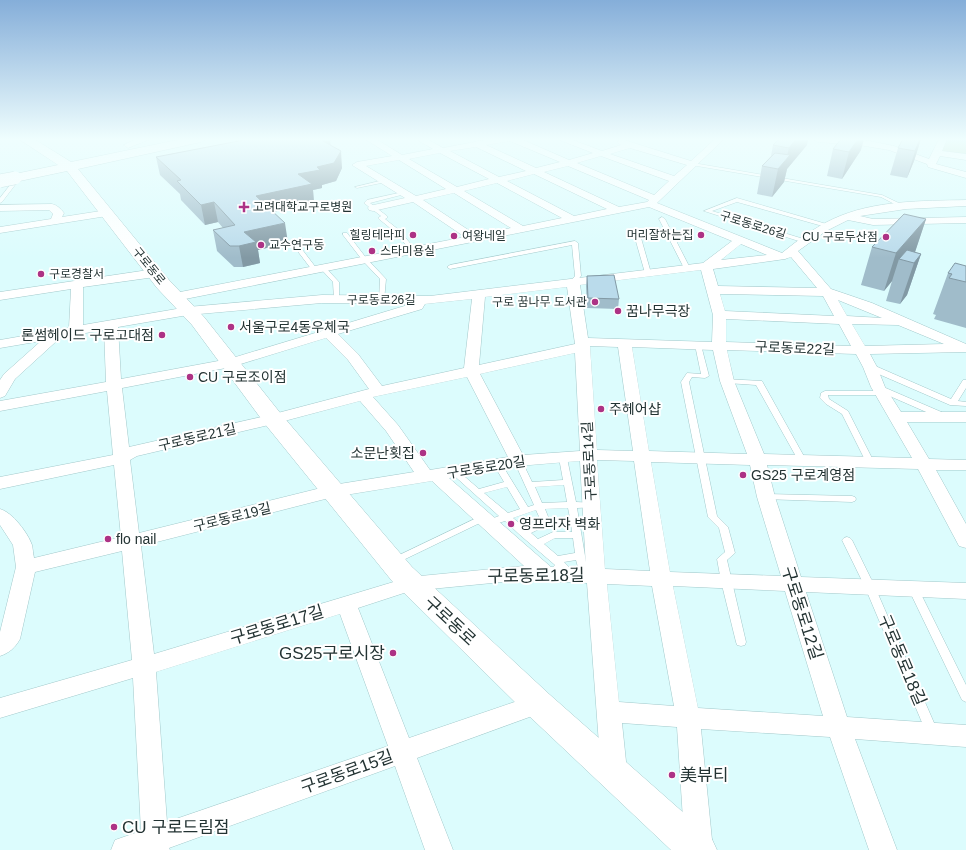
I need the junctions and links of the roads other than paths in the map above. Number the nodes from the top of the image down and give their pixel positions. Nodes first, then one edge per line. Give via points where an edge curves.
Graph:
1 (10, 179) edge
2 (81, 179) edge
3 (380, 179) edge
4 (437, 179) edge
5 (503, 179) edge
6 (551, 179) edge
7 (603, 179) edge
8 (672, 179) edge
9 (780, 179) edge
10 (497, 180) junction
11 (676, 180) joint
12 (384, 181) junction
13 (0, 186) edge
14 (357, 187) dead end
15 (457, 190) junction
16 (403, 193) junction
17 (414, 199) junction
18 (0, 201) edge
19 (652, 201) junction
20 (966, 203) edge
21 (902, 206) junction
22 (0, 208) edge
23 (374, 208) junction
24 (617, 210) junction
25 (108, 213) junction
26 (57, 217) junction
27 (847, 217) junction
28 (662, 218) dead end
29 (572, 219) junction
30 (966, 220) edge
31 (0, 222) edge
32 (828, 226) junction
33 (521, 229) junction
34 (0, 230) edge
35 (636, 231) dead end
36 (345, 234) dead end
37 (474, 238) junction
38 (739, 240) junction
39 (805, 241) junction
40 (299, 249) dead end
41 (413, 250) junction
42 (786, 254) junction
43 (364, 260) junction
44 (706, 266) junction
45 (450, 267) dead end
46 (319, 268) junction
47 (687, 268) junction
48 (155, 273) junction
49 (648, 273) junction
50 (573, 282) junction
51 (77, 285) junction
52 (714, 290) junction
53 (827, 292) junction
54 (479, 294) junction
55 (0, 296) edge
56 (337, 300) junction
57 (382, 300) junction
58 (421, 300) junction
59 (182, 304) junction
60 (720, 315) junction
61 (844, 321) junction
62 (900, 322) junction
63 (110, 325) junction
64 (76, 331) junction
65 (329, 333) junction
66 (57, 334) junction
67 (624, 343) junction
68 (0, 344) edge
69 (698, 345) junction
70 (719, 346) junction
71 (582, 347) junction
72 (966, 348) edge
73 (860, 350) junction
74 (231, 363) junction
75 (870, 367) junction
76 (471, 371) junction
77 (727, 381) junction
78 (966, 382) edge
79 (114, 385) junction
80 (880, 390) junction
81 (0, 393) edge
82 (371, 393) junction
83 (966, 404) edge
84 (0, 406) edge
85 (950, 410) junction
86 (966, 417) edge
87 (897, 418) junction
88 (273, 419) junction
89 (589, 455) junction
90 (641, 456) junction
91 (701, 457) junction
92 (122, 458) junction
93 (563, 458) junction
94 (757, 459) junction
95 (802, 460) junction
96 (518, 461) junction
97 (870, 462) junction
98 (924, 464) junction
99 (498, 465) junction
100 (966, 465) edge
101 (438, 474) junction
102 (568, 482) junction
103 (0, 483) edge
104 (509, 484) junction
105 (530, 486) junction
106 (333, 491) junction
107 (477, 492) junction
108 (766, 497) junction
109 (852, 499) dead end
110 (573, 505) junction
111 (592, 505) junction
112 (539, 506) junction
113 (525, 510) junction
114 (0, 514) edge
115 (492, 519) junction
116 (575, 521) junction
117 (546, 522) junction
118 (523, 533) junction
119 (577, 535) junction
120 (847, 540) dead end
121 (131, 541) junction
122 (966, 541) edge
123 (536, 544) junction
124 (580, 556) junction
125 (391, 562) junction
126 (26, 567) junction
127 (547, 567) junction
128 (565, 568) junction
129 (591, 570) junction
130 (661, 578) junction
131 (726, 581) junction
132 (410, 584) junction
133 (793, 584) junction
134 (870, 587) junction
135 (913, 588) junction
136 (966, 591) edge
137 (346, 604) junction
138 (741, 642) dead end
139 (0, 647) edge
140 (144, 666) junction
141 (966, 697) edge
142 (538, 704) junction
143 (0, 708) edge
144 (609, 712) junction
145 (688, 718) junction
146 (839, 729) junction
147 (934, 734) junction
148 (963, 740) edge
149 (402, 752) junction
150 (614, 774) junction
151 (156, 845) edge
152 (125, 850) edge
153 (439, 850) edge
154 (698, 850) edge
155 (883, 850) edge

1 - 13 street via 13,184
1 - 18 lane
2 - 25 main road, 구로동로
3 - 12 street
4 - 15 street
5 - 10 street
6 - 24 street
7 - 19 street
8 - 11 street
9 - 21 lane via 882,196
10 - 15 street
10 - 29 street
11 - 19 street
12 - 14 lane
12 - 16 street
15 - 17 street
15 - 33 street
16 - 17 street
16 - 23 lane via 367,203
17 - 23 street
17 - 37 street
19 - 24 street
19 - 38 street
20 - 21 street, 구로동로26길
21 - 27 street, 구로동로26길
22 - 26 street via 52,207
23 - 41 lane
24 - 29 street
25 - 26 street
25 - 48 main road, 구로동로
26 - 31 street
26 - 34 street
27 - 30 street via 873,222
27 - 32 street, 구로동로26길
28 - 47 lane
29 - 33 street
32 - 39 street, 구로동로26길
32 - 39 lane, 구로동로26길 via 737,200 707,211
33 - 37 street
35 - 49 lane
36 - 43 lane
37 - 41 street
38 - 42 street
38 - 44 street, 구로동로26길
39 - 42 street, 구로동로26길
40 - 46 lane
41 - 43 street
42 - 44 street, 구로동로26길
42 - 53 street
43 - 46 street
43 - 57 lane via 383,279
44 - 47 street, 구로동로26길
44 - 52 street, 구로동로12길
45 - 50 lane via 575,243 578,276
46 - 56 lane via 336,282
46 - 59 street
47 - 49 street, 구로동로26길
48 - 51 street
48 - 59 main road, 구로동로
49 - 50 street, 구로동로26길
50 - 54 street, 구로동로26길
50 - 71 street, 구로동로14길
51 - 55 street
51 - 64 street
52 - 53 street
52 - 60 street, 구로동로12길
53 - 61 street
53 - 62 street, 구로동로22길 via 867,306
54 - 58 street, 구로동로26길
54 - 76 street
56 - 57 street, 구로동로26길
56 - 59 street, 구로동로26길
57 - 58 street, 구로동로26길
58 - 65 street via 417,306
59 - 63 street
59 - 74 main road, 구로동로
60 - 61 street
60 - 70 street, 구로동로12길
61 - 62 street
61 - 73 street
62 - 72 street, 구로동로22길
63 - 64 street
63 - 79 street
64 - 66 street
65 - 74 street
65 - 82 street via 353,357
66 - 68 street
66 - 81 street via 9,377
67 - 69 street, 구로동로22길
67 - 71 street, 구로동로22길 via 586,342
67 - 90 street
69 - 70 street, 구로동로22길
69 - 91 lane via 705,376 690,376 685,382
70 - 73 street, 구로동로22길
70 - 77 street, 구로동로12길
71 - 76 street, 구로동로22길
71 - 89 street, 구로동로14길
72 - 73 street, 구로동로22길
73 - 75 street
74 - 79 street
74 - 88 main road, 구로동로
75 - 80 street
75 - 85 lane
76 - 82 street, 구로동로22길
76 - 96 street
77 - 94 street, 구로동로12길
77 - 95 lane via 759,383
78 - 85 lane
79 - 84 street
79 - 92 street
80 - 85 lane
80 - 87 street
80 - 97 lane via 825,393 824,398 845,413
82 - 88 street, 구로동로22길
82 - 101 street via 392,428
83 - 85 lane
85 - 86 street
85 - 87 street
87 - 98 street
88 - 92 street, 구로동로21길 via 131,452
88 - 106 main road, 구로동로
89 - 90 street, 구로동로20길
89 - 93 street, 구로동로20길
89 - 111 street, 구로동로14길
90 - 91 street, 구로동로20길
90 - 130 street
91 - 94 street, 구로동로20길
91 - 131 lane via 713,518 723,527 730,553 722,559
92 - 103 street, 구로동로21길
92 - 121 street
93 - 96 street, 구로동로20길
93 - 102 lane
94 - 95 street, 구로동로20길
94 - 108 street, 구로동로12길
95 - 97 street, 구로동로20길
96 - 99 street, 구로동로20길
96 - 105 lane
97 - 98 street, 구로동로20길
98 - 100 street, 구로동로20길
98 - 122 street
99 - 101 street, 구로동로20길
99 - 104 lane
101 - 106 street, 구로동로20길
101 - 107 lane
101 - 115 street
102 - 105 lane
102 - 110 lane
104 - 107 lane
104 - 113 lane
105 - 112 lane
106 - 121 street, 구로동로19길
106 - 125 main road, 구로동로
107 - 115 lane
108 - 109 lane
108 - 133 street, 구로동로12길
110 - 111 lane
110 - 112 lane
110 - 116 lane
111 - 129 street, 구로동로14길
112 - 113 lane
112 - 117 lane
113 - 115 lane
114 - 126 street via 22,544
115 - 118 lane
115 - 125 lane
115 - 127 street
116 - 117 lane
116 - 119 lane
117 - 118 lane
118 - 123 lane
119 - 123 lane via 554,535
119 - 124 lane
120 - 134 lane, 구로동로18길
121 - 126 street, 구로동로19길
121 - 140 street
123 - 127 lane
124 - 127 lane
124 - 129 lane
125 - 132 main road, 구로동로
126 - 139 street via 9,639
127 - 128 lane
127 - 128 lane
127 - 129 street, 구로동로18길
127 - 132 street, 구로동로18길 via 523,573
128 - 129 lane
129 - 130 street, 구로동로18길
129 - 144 street, 구로동로14길
130 - 131 street, 구로동로18길
130 - 145 street
131 - 133 street, 구로동로18길
131 - 138 lane
132 - 137 street, 구로동로17길
132 - 142 main road, 구로동로
133 - 134 street, 구로동로18길
133 - 146 street, 구로동로12길
134 - 135 street, 구로동로18길
134 - 147 lane, 구로동로18길
135 - 136 street, 구로동로18길
135 - 141 lane
137 - 140 street, 구로동로17길
137 - 149 street
140 - 143 street, 구로동로17길
140 - 151 street
142 - 149 street, 구로동로15길
142 - 150 main road, 구로동로
144 - 145 street
144 - 150 street, 구로동로14길
145 - 146 street
145 - 154 street, 구로동로
146 - 147 street
146 - 155 street, 구로동로12길
147 - 148 street
149 - 151 street, 구로동로15길
149 - 153 street
150 - 154 main road, 구로동로
151 - 152 street, 구로동로15길

